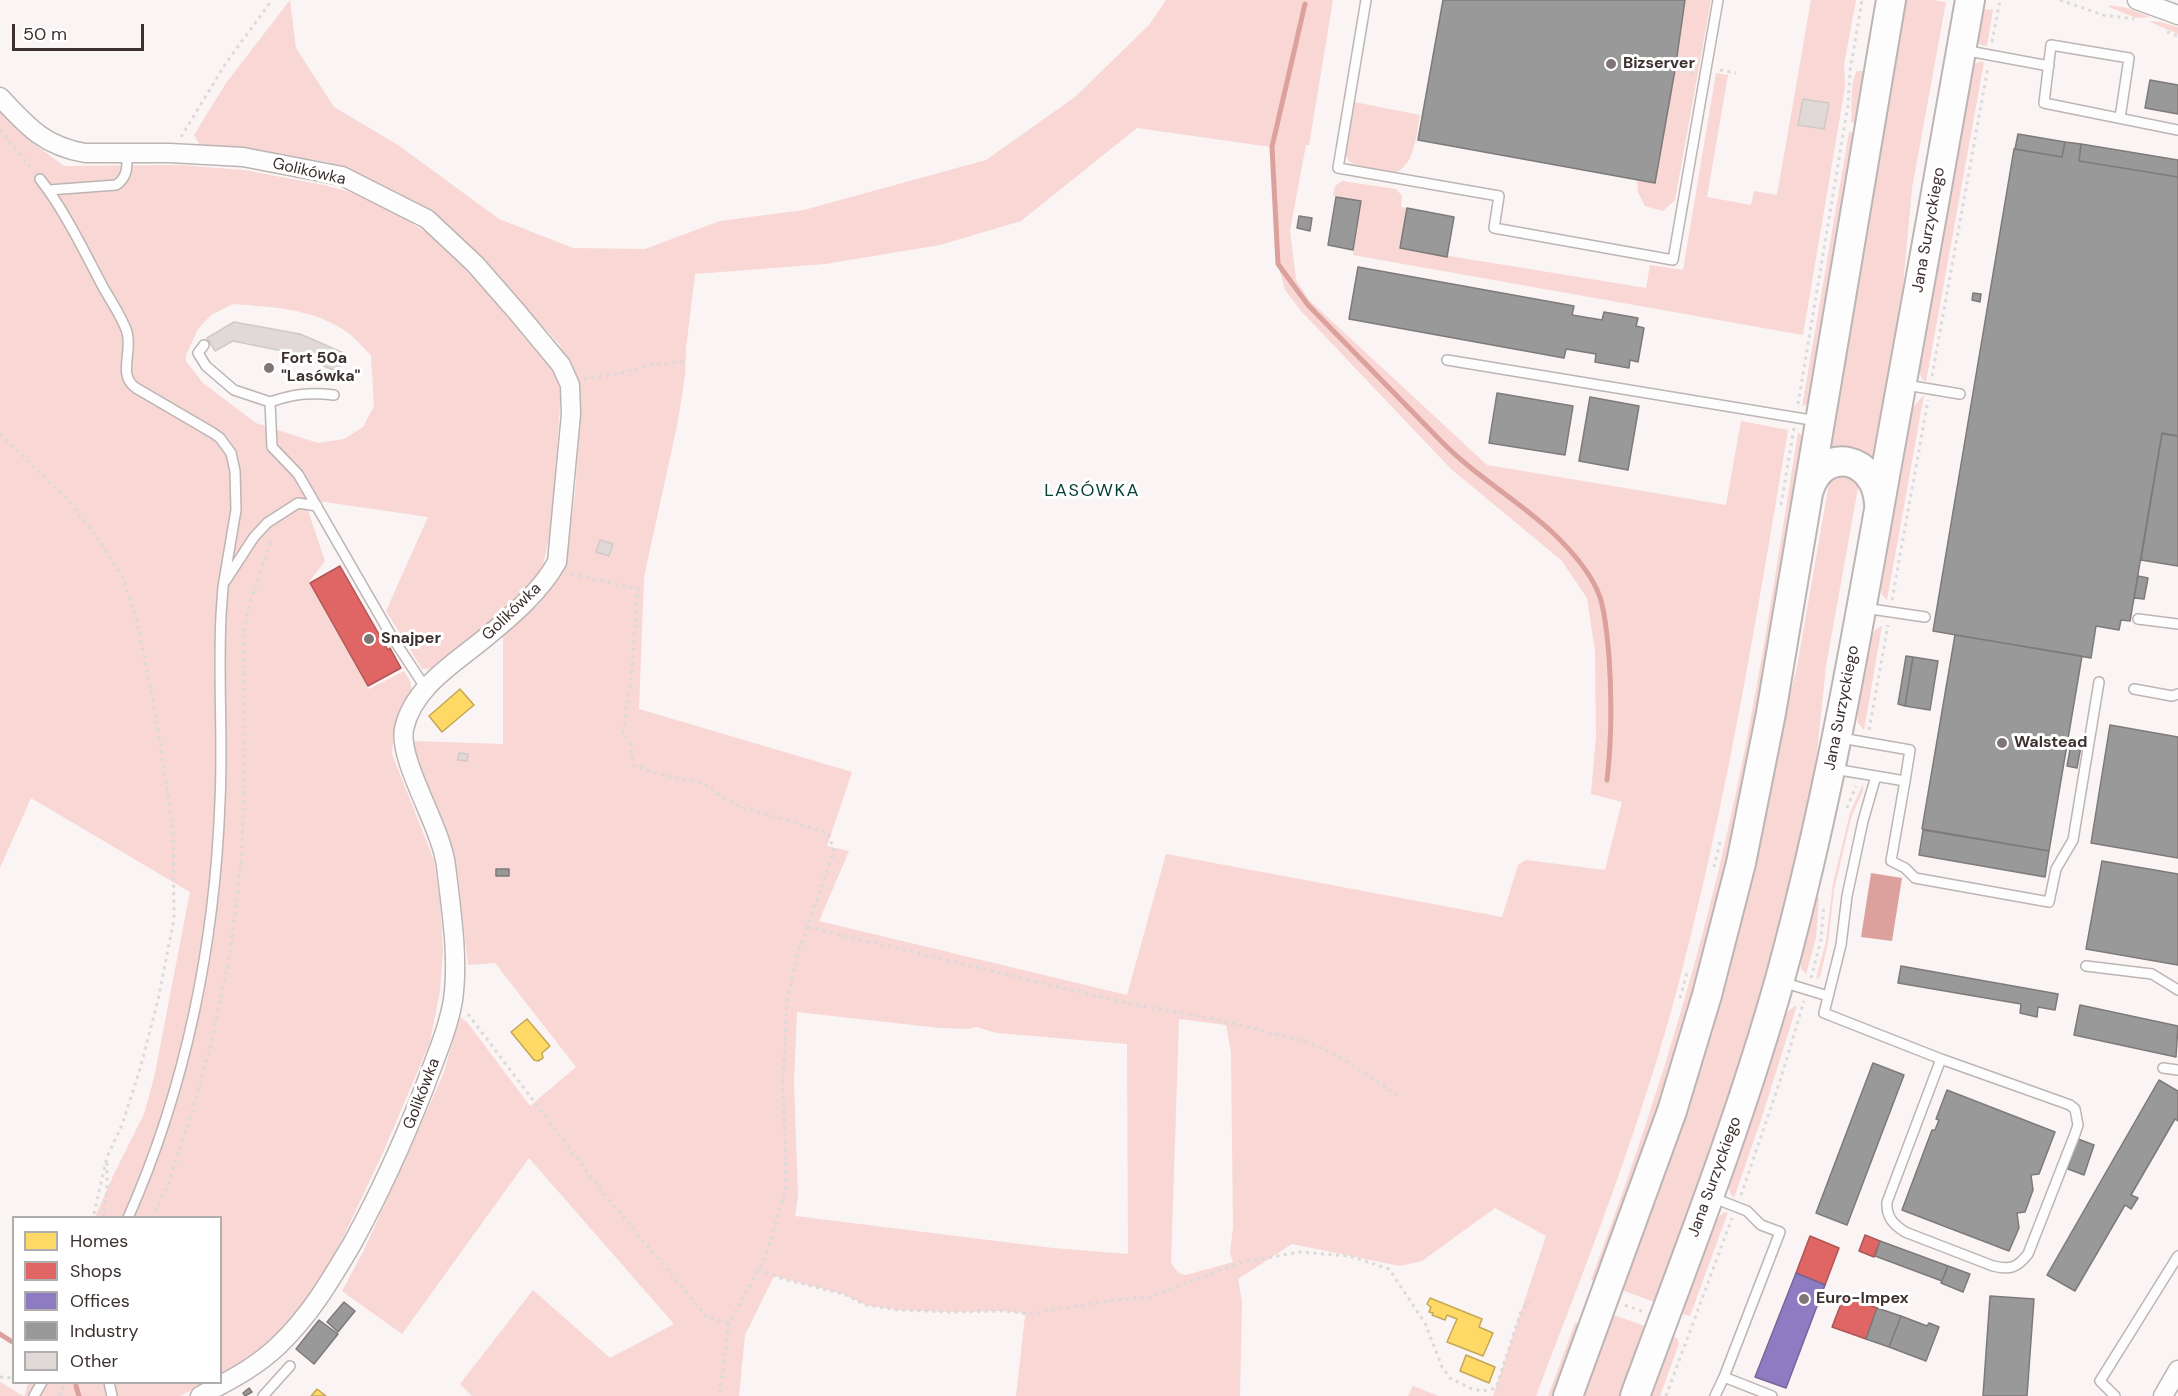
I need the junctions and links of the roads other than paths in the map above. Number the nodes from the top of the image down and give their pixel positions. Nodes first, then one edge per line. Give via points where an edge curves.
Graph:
1 (1366, 0) edge
2 (1718, 0) edge
3 (1891, 0) edge
4 (1970, 0) edge
5 (2137, 0) edge
6 (2178, 15) edge
7 (1961, 50) junction
8 (2049, 66) junction
9 (0, 97) edge
10 (2120, 118) junction
11 (2178, 130) edge
12 (127, 154) junction
13 (40, 179) road end
14 (49, 190) junction
15 (204, 345) dead end
16 (1447, 360) dead end
17 (1901, 384) junction
18 (1960, 394) dead end
19 (334, 395) dead end
20 (270, 402) junction
21 (1809, 414) junction
22 (1808, 494) junction
23 (317, 506) junction
24 (1878, 515) junction
25 (224, 583) junction
26 (1861, 607) junction
27 (1925, 617) dead end
28 (2138, 619) dead end
29 (2178, 624) edge
30 (2099, 682) dead end
31 (425, 687) junction
32 (2134, 689) dead end
33 (2178, 694) edge
34 (1837, 737) junction
35 (1831, 769) junction
36 (1876, 777) junction
37 (1905, 782) junction
38 (2086, 966) dead end
39 (1779, 982) junction
40 (2178, 990) edge
41 (1828, 996) junction
42 (1941, 1059) junction
43 (2163, 1068) dead end
44 (2178, 1070) edge
45 (1709, 1196) junction
46 (129, 1216) edge
47 (2178, 1256) edge
48 (290, 1366) dead end
49 (2178, 1370) edge
50 (1724, 1377) junction
51 (212, 1394) edge
52 (263, 1396) edge
53 (1568, 1396) edge
54 (1635, 1396) edge
55 (1715, 1396) edge
56 (1772, 1396) edge
57 (2115, 1396) edge
58 (2163, 1396) edge

1 - 2 lane via 1338,168 1499,196 1494,228 1673,260
3 - 21 main road
4 - 7 main road, Jana Surzyckiego
5 - 6 street
7 - 8 lane
7 - 17 main road, Jana Surzyckiego
8 - 10 lane via 2044,103
8 - 10 lane via 2051,45 2128,58
9 - 12 street, Golikówka via 29,128 59,147 85,153
10 - 11 lane
12 - 14 lane via 126,173 116,185
12 - 31 street, Golikówka via 243,157 342,176 427,219 475,264 561,365 570,385 571,414 557,562 521,605
13 - 14 lane
14 - 25 lane via 127,332 129,382 213,433 231,453 236,510
15 - 20 lane via 198,353 204,364 231,388
16 - 21 lane via 1743,409
17 - 18 lane
17 - 24 main road, Jana Surzyckiego
19 - 20 lane via 310,392
20 - 23 lane via 272,447 298,474
21 - 22 main road
22 - 24 main road via 1821,470 1839,462 1853,464 1866,470 1875,482
22 - 53 main road via 1760,773 1715,966 1659,1150
23 - 25 lane via 298,503 267,523
23 - 31 lane
24 - 26 main road, Jana Surzyckiego
25 - 46 lane via 219,641 220,801 209,928 180,1069
26 - 27 lane
26 - 34 main road, Jana Surzyckiego
28 - 29 lane
30 - 37 lane via 2073,840 2056,869 2049,902 1915,878 1892,861
31 - 51 street, Golikówka via 407,720 404,742 446,862 454,955 453,1000 446,1031 405,1138 323,1294 268,1355
32 - 33 lane
34 - 35 main road, Jana Surzyckiego
34 - 37 lane via 1910,750
35 - 36 lane
35 - 39 main road, Jana Surzyckiego
36 - 37 lane
36 - 41 lane via 1863,821
38 - 40 lane via 2152,974
39 - 41 lane
39 - 45 main road, Jana Surzyckiego
41 - 42 lane via 1824,1013
42 - 42 lane via 2075,1109 2078,1125 2066,1156 2028,1254 2013,1269 1993,1266 1905,1232 1889,1218 1887,1202
43 - 44 lane
45 - 50 lane via 1747,1211 1761,1225 1780,1232
45 - 54 main road, Jana Surzyckiego
47 - 57 lane via 2100,1381
48 - 52 lane
49 - 58 street
50 - 55 lane
50 - 56 lane

